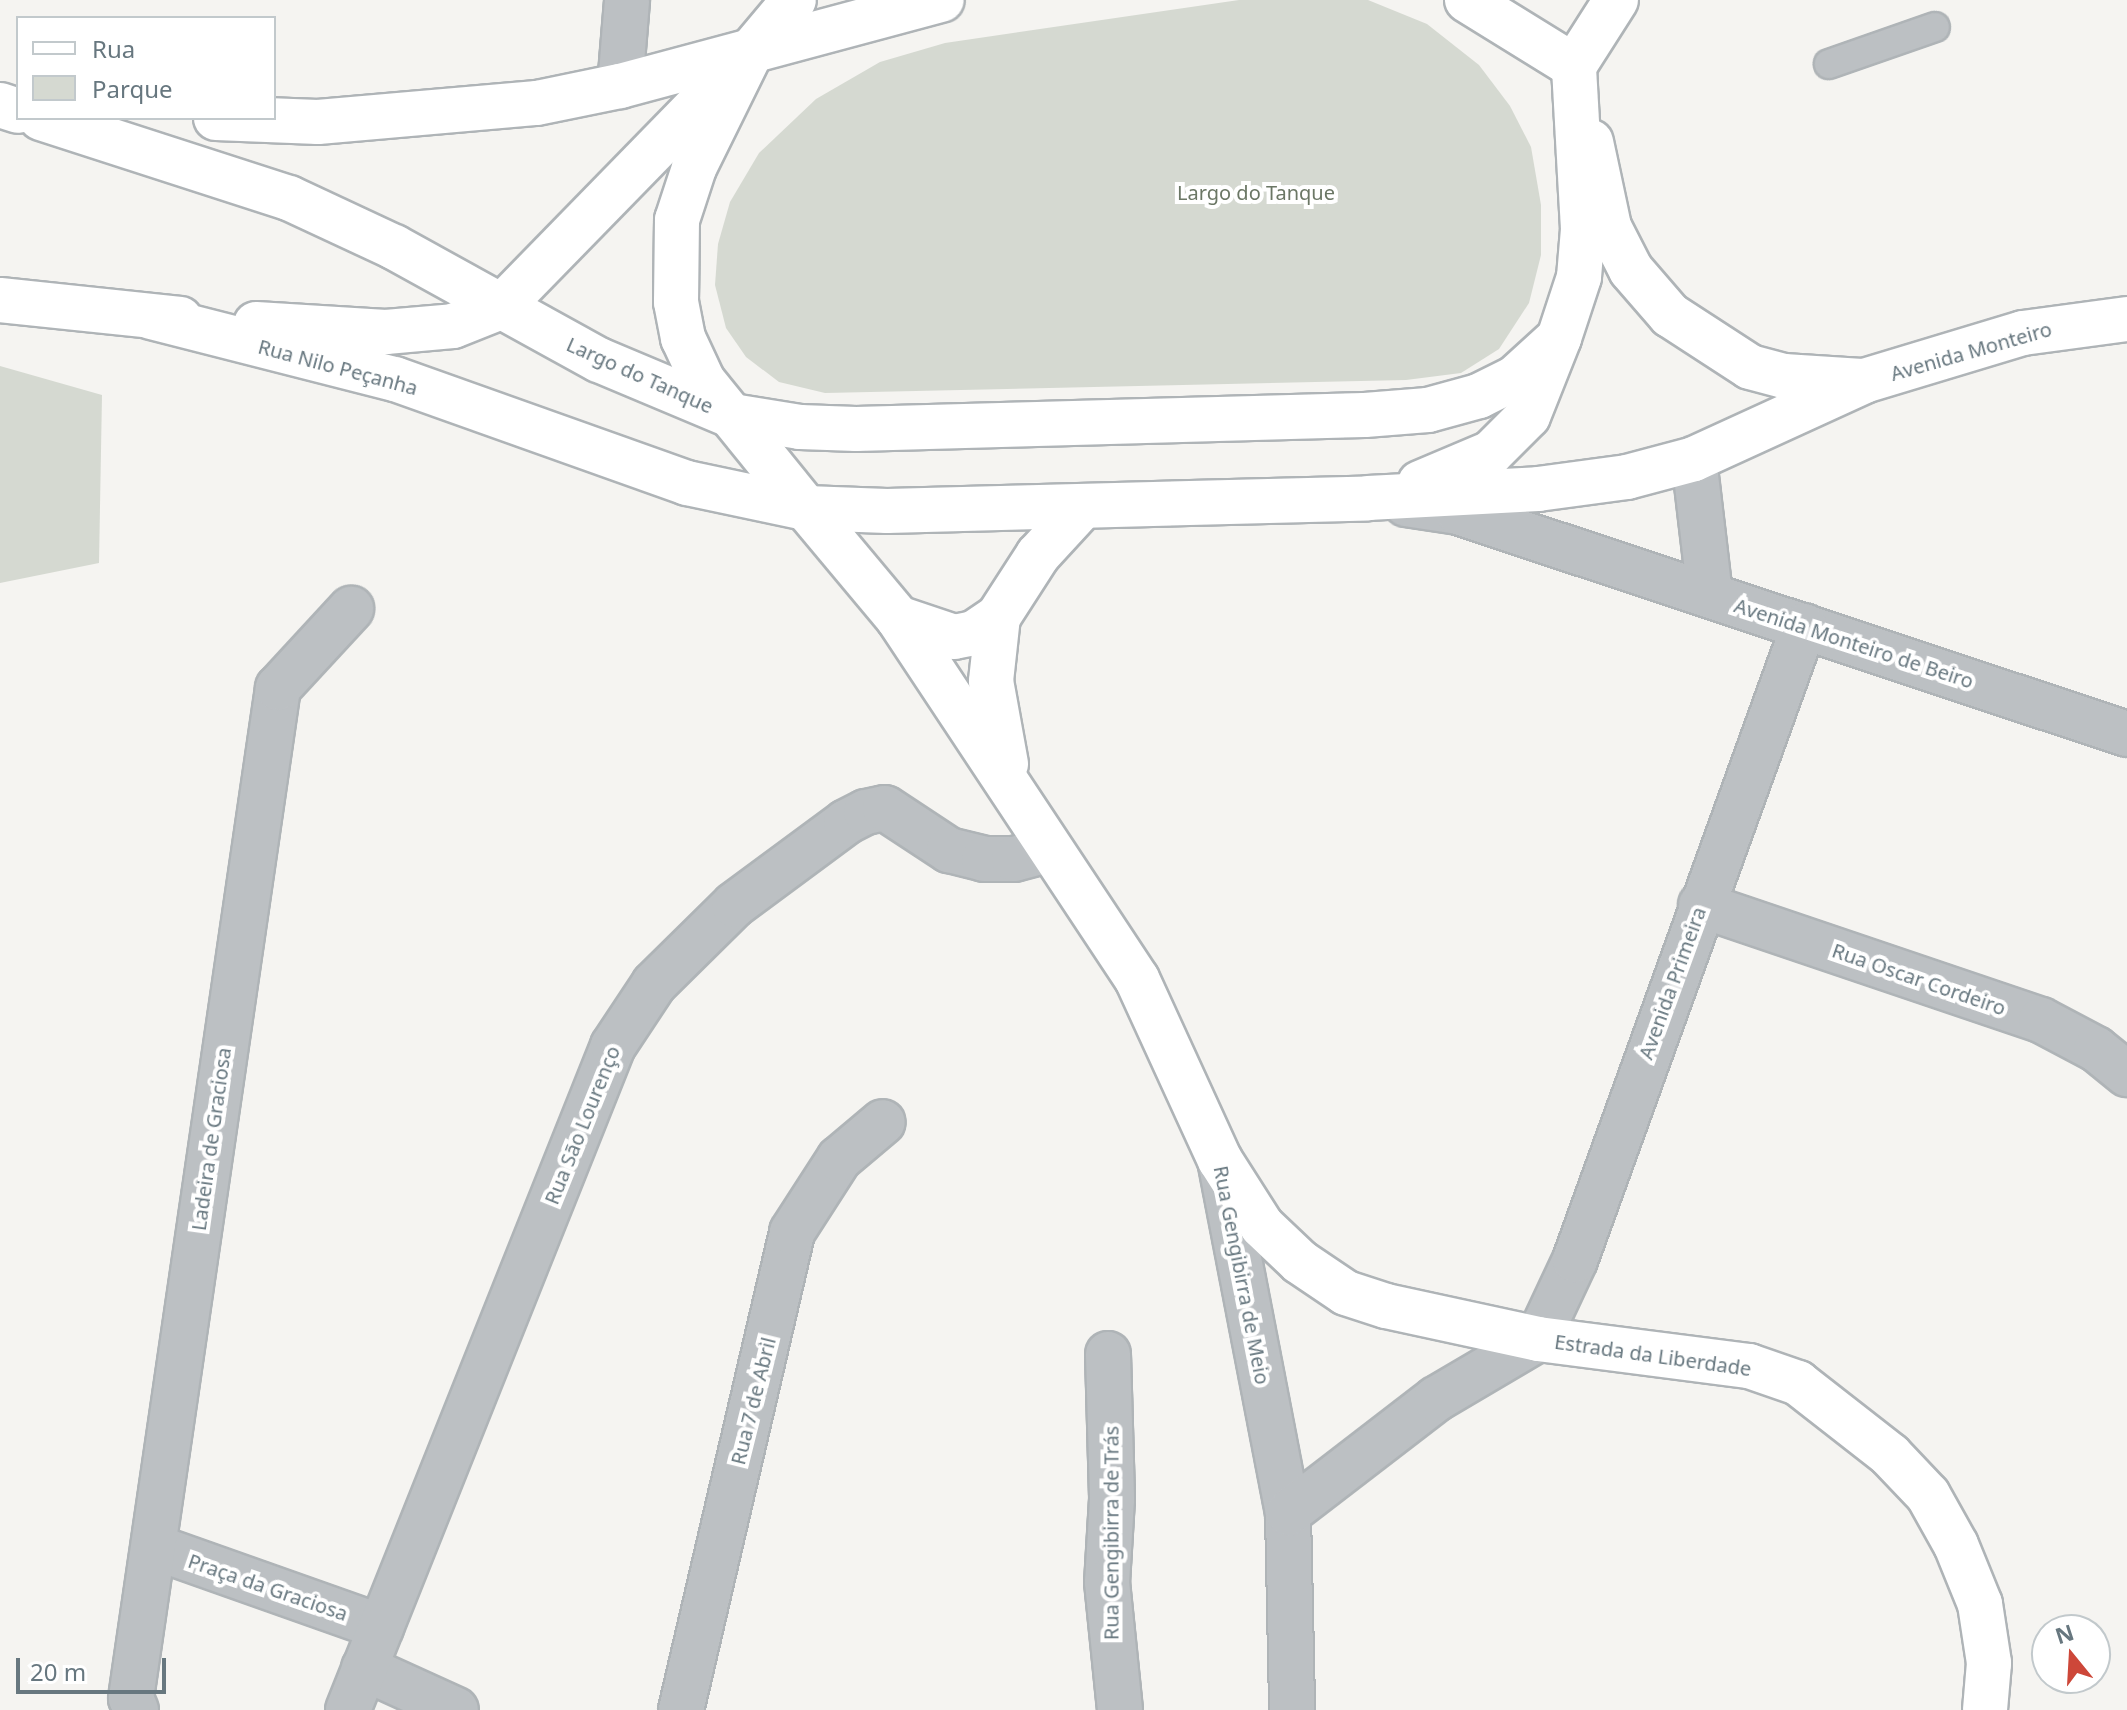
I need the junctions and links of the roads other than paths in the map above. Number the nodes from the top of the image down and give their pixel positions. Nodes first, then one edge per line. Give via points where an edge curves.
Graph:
1 (627, 0) edge
2 (794, 0) edge
3 (942, 0) edge
4 (1467, 0) edge
5 (1616, 0) edge
6 (1935, 27) dead end
7 (752, 50) junction
8 (1829, 64) dead end
9 (1574, 66) junction
10 (620, 86) junction
11 (47, 120) edge
12 (267, 120) edge
13 (0, 300) edge
14 (501, 307) junction
15 (151, 317) junction
16 (2127, 319) edge
17 (1559, 338) junction
18 (1750, 367) junction
19 (1864, 381) junction
20 (732, 416) junction
21 (523, 424) joint
22 (1767, 430) junction
23 (1694, 459) junction
24 (1368, 498) junction
25 (1082, 507) junction
26 (806, 508) junction
27 (1710, 595) junction
28 (351, 609) dead end
29 (998, 617) junction
30 (898, 618) junction
31 (1804, 626) junction
32 (2127, 734) edge
33 (1015, 797) junction
34 (1047, 850) junction
35 (1701, 905) junction
36 (2127, 1074) edge
37 (883, 1122) dead end
38 (1220, 1160) junction
39 (1538, 1339) junction
40 (1108, 1354) dead end
41 (1288, 1513) junction
42 (155, 1547) junction
43 (381, 1627) junction
44 (364, 1668) junction
45 (134, 1704) edge
46 (348, 1710) edge
47 (456, 1710) edge
48 (681, 1710) edge
49 (1120, 1710) edge
50 (1292, 1710) edge
51 (1985, 1710) edge

1 - 10 street
2 - 7 main road
3 - 7 main road
4 - 9 main road
5 - 9 main road
6 - 8 lane
7 - 10 main road
7 - 14 main road
7 - 20 main road, Rua Gengibirra de Meio via 694,168 677,220 676,302 683,338 703,381
9 - 17 main road, Largo do Tanque via 1583,229 1579,277
9 - 18 main road via 1609,227 1631,270 1670,315
10 - 12 main road via 436,115
11 - 14 main road, Largo do Tanque via 289,198 394,247
13 - 15 main road, Rua Nilo Peçanha
14 - 15 main road, Rua Nilo Peçanha via 453,326 386,332
14 - 20 main road, Largo do Tanque via 599,360
15 - 21 main road, Rua Nilo Peçanha via 395,379
16 - 19 main road, Avenida Monteiro via 2023,333
17 - 20 main road, Largo do Tanque via 1515,378 1479,396 1412,411 856,429
17 - 24 main road, Largo do Tanque via 1528,416 1491,453 1444,476
18 - 19 main road via 1784,376
18 - 22 main road
19 - 22 main road, Largo do Tanque
20 - 26 main road, Rua Gengibirra de Meio
21 - 26 main road, Largo do Tanque via 687,483
22 - 23 main road, Largo do Tanque
23 - 24 main road, Largo do Tanque via 1627,477 1538,489
23 - 27 street, Avenida Monteiro de Beiro
24 - 25 main road, Largo do Tanque
24 - 27 street, Largo do Tanque via 1458,512
25 - 26 main road, Largo do Tanque
25 - 29 main road via 1038,555
26 - 30 main road, Rua Gengibirra de Meio
27 - 31 street, Avenida Monteiro de Beiro
28 - 42 street, Ladeira de Graciosa via 278,688
29 - 30 main road via 974,633 954,637
29 - 33 main road, Rua Gengibirra de Meio via 994,712
30 - 33 main road, Rua Gengibirra de Meio
31 - 32 street, Avenida Monteiro de Beiro
31 - 35 street, Avenida Primeira
33 - 34 main road, Rua Gengibirra de Meio
34 - 38 main road, Rua Gengibirra de Meio via 1137,979
34 - 43 street, Rua São Lourenço via 1014,859 984,859 949,850 885,808 866,812 734,905 654,984 613,1046
35 - 36 street, Rua Oscar Cordeiro via 2041,1020 2096,1049
35 - 39 street, Avenida Primeira via 1575,1260
37 - 48 street, Rua 7 de Abril via 839,1159 792,1232
38 - 39 main road, Estrada da Liberdade via 1262,1226 1300,1262 1346,1293 1451,1324
38 - 41 street, Rua Gengibirra de Meio
39 - 41 street via 1436,1399
39 - 51 main road, Estrada da Liberdade via 1749,1366 1798,1383 1847,1417 1928,1495 1956,1545 1980,1604 1989,1663
40 - 49 street, Rua Gengibirra de Trás via 1112,1499 1107,1582
41 - 50 street, Rua Gengibirra de Meio
42 - 43 street, Praça da Graciosa
42 - 45 street, Ladeira de Graciosa
43 - 44 street, Rua São Lourenço
44 - 46 street, Rua São Lourenço
44 - 47 street

